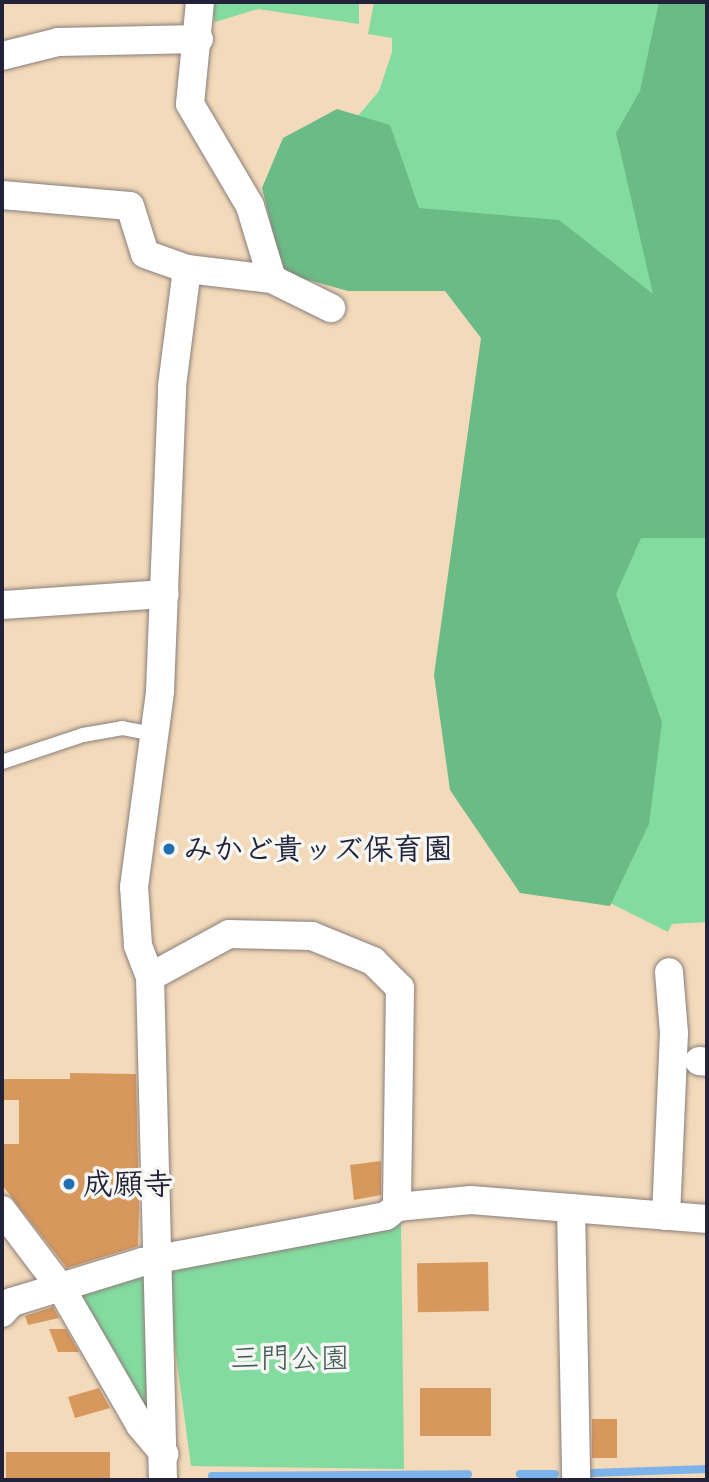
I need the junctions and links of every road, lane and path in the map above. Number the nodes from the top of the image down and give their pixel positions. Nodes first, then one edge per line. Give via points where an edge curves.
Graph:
1 (200, 2) edge
2 (199, 40) junction
3 (2, 56) edge
4 (2, 195) edge
5 (187, 269) junction
6 (272, 279) junction
7 (331, 308) dead end
8 (165, 594) junction
9 (2, 605) edge
10 (152, 734) junction
11 (2, 762) edge
12 (669, 972) dead end
13 (150, 977) junction
14 (397, 1207) junction
15 (571, 1208) junction
16 (2, 1210) edge
17 (666, 1216) junction
18 (707, 1219) edge
19 (153, 1262) junction
20 (61, 1288) junction
21 (2, 1313) edge
22 (164, 1467) edge
23 (576, 1480) edge

1 - 2 street
2 - 3 street via 58,42
2 - 6 street via 190,104 250,206
4 - 5 street via 130,206 138,246
5 - 6 street
5 - 8 street via 172,386
6 - 7 street
8 - 9 street
8 - 10 street
10 - 11 lane via 122,728 83,735
10 - 13 street via 134,887 138,945
12 - 17 street via 674,1032
13 - 14 street via 229,934 312,936 373,961 400,988
13 - 19 street
14 - 15 street via 471,1200
14 - 19 street via 386,1216
15 - 17 street
15 - 23 street
16 - 20 street
17 - 18 street
19 - 20 street
19 - 22 street
20 - 21 street via 12,1302
20 - 22 street

